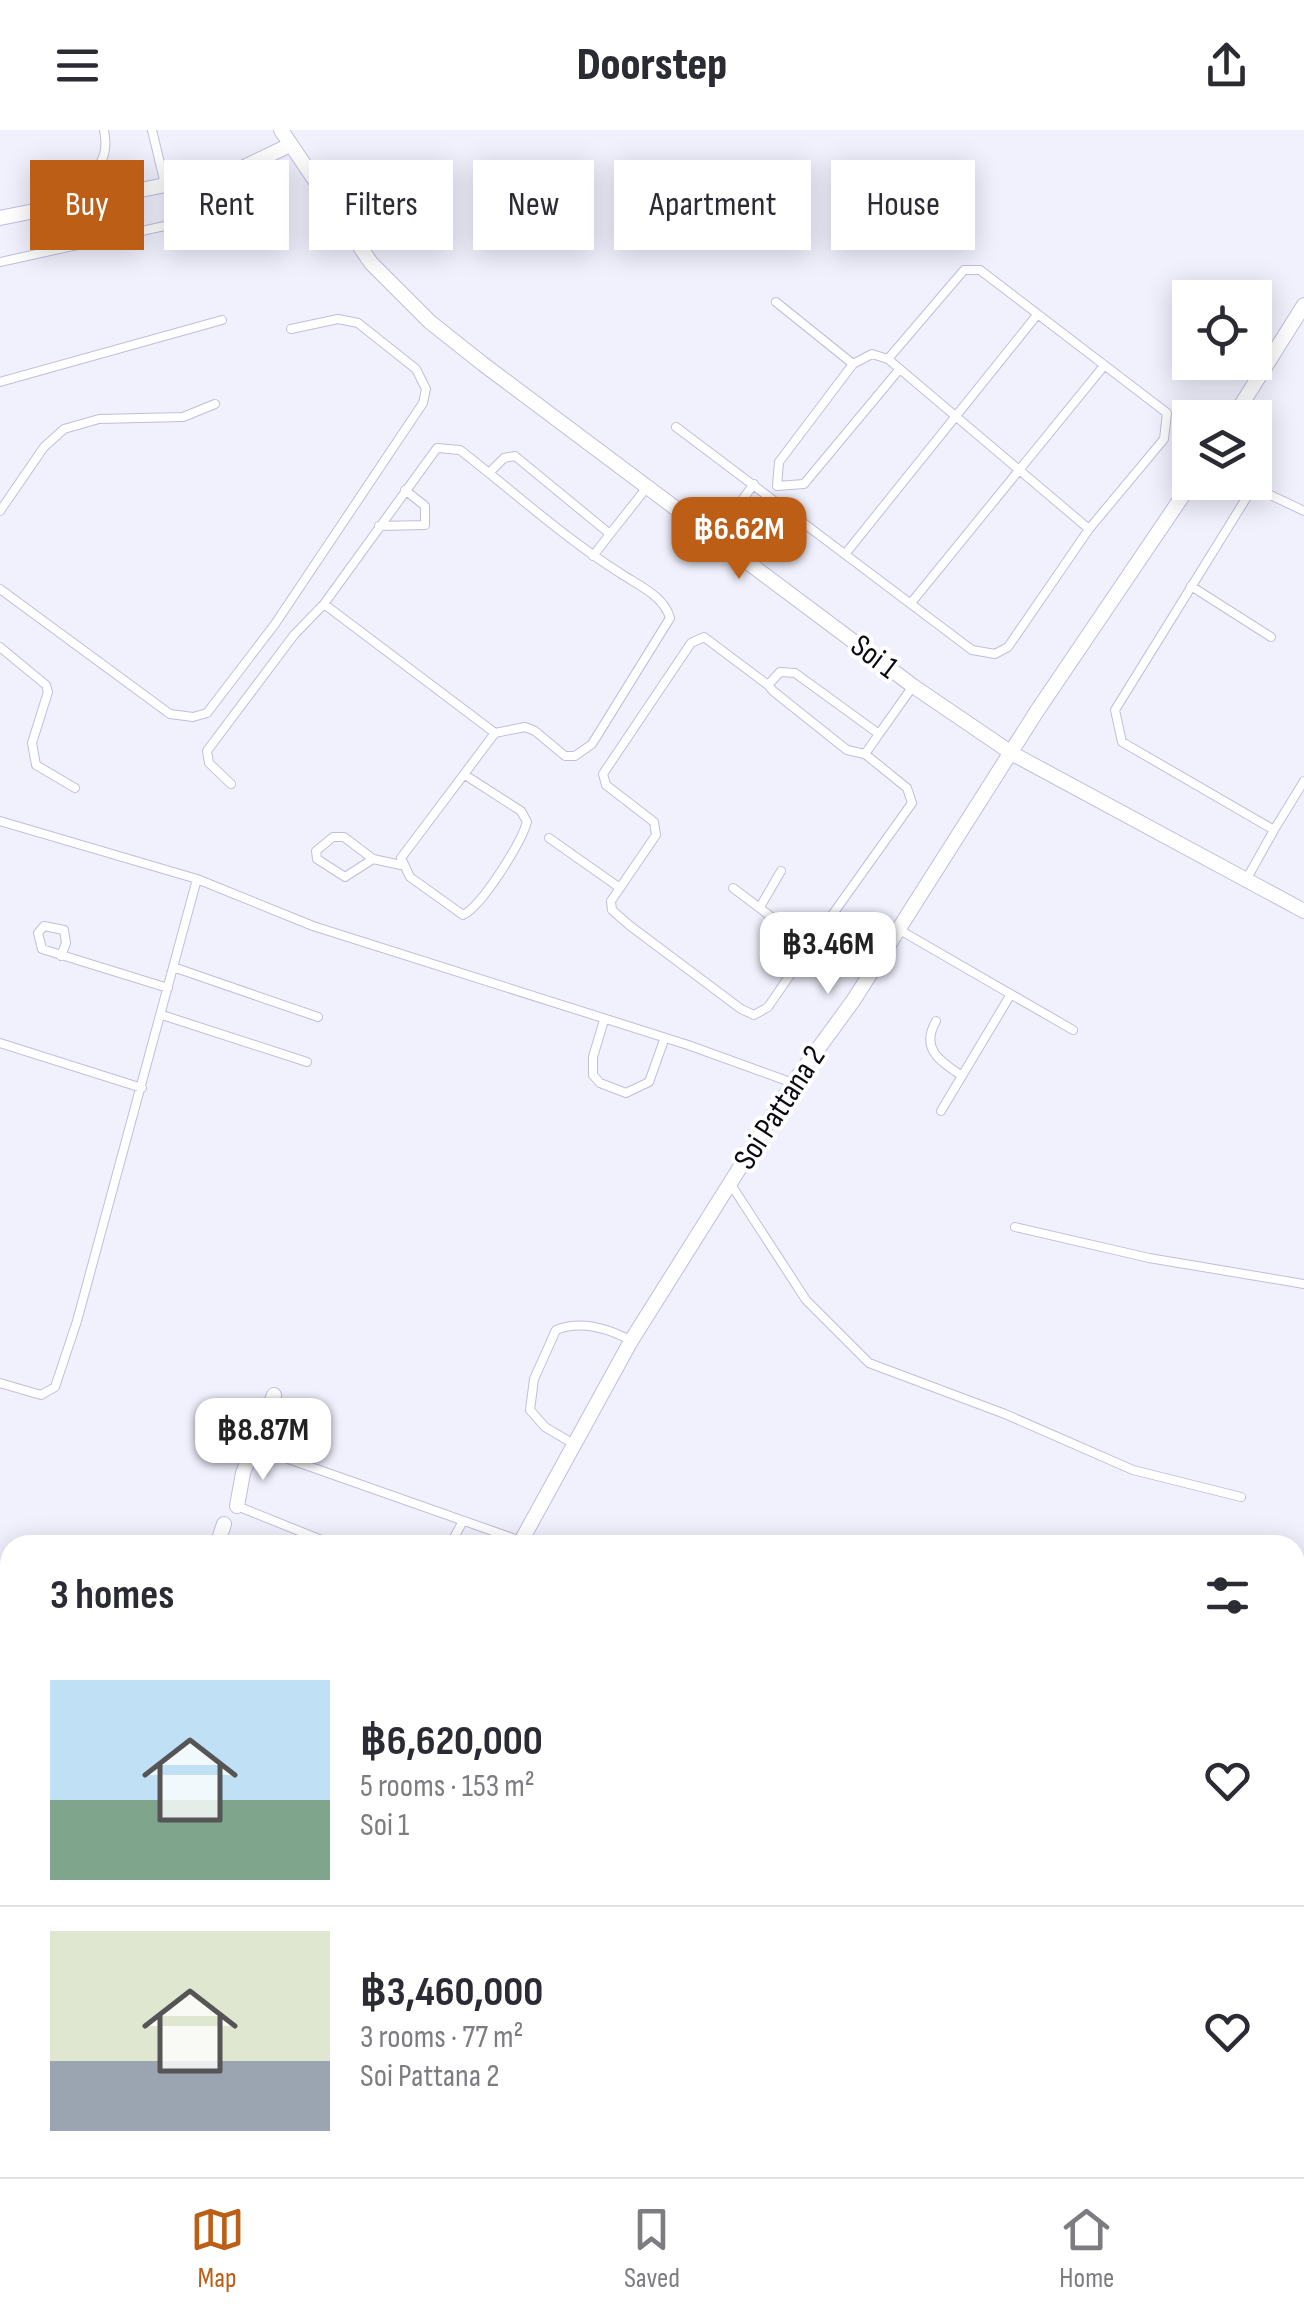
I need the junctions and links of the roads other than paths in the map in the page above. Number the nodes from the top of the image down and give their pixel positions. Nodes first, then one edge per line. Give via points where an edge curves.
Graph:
1 (104, 130) edge
2 (152, 130) edge
3 (281, 130) edge
4 (290, 145) junction
5 (104, 160) edge
6 (259, 160) edge
7 (164, 178) edge
8 (30, 213) edge
9 (0, 218) edge
10 (61, 250) edge
11 (0, 262) edge
12 (776, 302) dead end
13 (1304, 305) edge
14 (1037, 314) junction
15 (222, 320) dead end
16 (291, 329) dead end
17 (888, 360) junction
18 (852, 364) junction
19 (1103, 367) junction
20 (898, 370) junction
21 (0, 382) edge
22 (1244, 400) edge
23 (215, 404) dead end
24 (954, 416) junction
25 (676, 427) dead end
26 (1019, 470) junction
27 (489, 473) junction
28 (754, 484) junction
29 (648, 486) junction
30 (777, 486) junction
31 (405, 490) junction
32 (769, 497) junction
33 (1180, 500) edge
34 (1304, 510) edge
35 (0, 512) edge
36 (379, 526) junction
37 (1090, 529) junction
38 (610, 534) junction
39 (715, 536) junction
40 (846, 553) junction
41 (593, 556) junction
42 (1191, 586) junction
43 (0, 589) edge
44 (911, 603) junction
45 (324, 604) junction
46 (1272, 637) dead end
47 (0, 647) edge
48 (768, 686) junction
49 (912, 686) junction
50 (494, 733) junction
51 (879, 734) junction
52 (865, 754) junction
53 (1013, 754) junction
54 (465, 774) junction
55 (1304, 782) edge
56 (231, 784) dead end
57 (76, 788) dead end
58 (0, 822) edge
59 (1274, 830) junction
60 (550, 838) dead end
61 (373, 859) junction
62 (400, 865) junction
63 (781, 871) dead end
64 (197, 880) junction
65 (1246, 880) junction
66 (620, 888) junction
67 (733, 888) dead end
68 (760, 907) junction
69 (1304, 911) edge
70 (898, 929) junction
71 (810, 946) junction
72 (61, 956) junction
73 (173, 968) junction
74 (168, 988) junction
75 (1011, 994) junction
76 (162, 1015) junction
77 (318, 1017) dead end
78 (604, 1020) junction
79 (936, 1021) dead end
80 (1072, 1030) dead end
81 (664, 1040) junction
82 (0, 1043) edge
83 (307, 1062) dead end
84 (962, 1076) junction
85 (793, 1083) junction
86 (142, 1088) junction
87 (941, 1111) dead end
88 (730, 1183) junction
89 (1015, 1227) dead end
90 (1304, 1284) edge
91 (631, 1341) junction
92 (0, 1384) edge
93 (274, 1396) dead end
94 (572, 1444) junction
95 (256, 1448) junction
96 (1241, 1497) dead end
97 (237, 1506) joint
98 (463, 1521) junction
99 (224, 1524) dead end
100 (220, 1535) edge
101 (309, 1535) edge
102 (455, 1535) edge
103 (502, 1535) edge
104 (519, 1535) edge

1 - 5 lane
2 - 7 lane
3 - 4 street, Soi 1
4 - 6 street
4 - 29 street, Soi 1 via 348,234 401,294
8 - 9 street
10 - 11 lane
12 - 18 lane
13 - 22 street
14 - 17 lane via 980,270 964,270
14 - 19 lane
14 - 24 lane
15 - 21 lane
16 - 43 lane via 358,323 416,368 426,389 424,404 206,713 170,714
17 - 18 lane via 866,355
17 - 20 lane
18 - 30 lane via 780,462
19 - 26 lane
19 - 37 lane via 1166,413 1169,425
20 - 24 lane
20 - 30 lane via 804,484
23 - 35 lane via 182,417 99,419 64,429 44,446
24 - 26 lane
24 - 40 lane
25 - 28 lane
26 - 37 lane
26 - 44 lane
27 - 31 lane via 460,450 437,448
27 - 38 lane via 515,456
27 - 41 lane
28 - 32 lane
28 - 39 lane
29 - 38 lane
29 - 39 street, Soi 1
30 - 32 lane
31 - 36 lane
31 - 36 lane via 424,506 426,524
32 - 40 lane
33 - 53 street, Soi Pattana 2
34 - 42 lane via 1260,490 1250,492
36 - 45 lane
37 - 44 lane via 1008,646 995,654 972,650
38 - 41 lane
39 - 49 street, Soi 1
40 - 44 lane
41 - 50 lane via 662,602 668,626 584,751 565,756 525,728
42 - 46 lane
42 - 59 lane via 1115,710 1115,722 1122,742
45 - 50 lane
45 - 56 lane via 207,751 209,763
47 - 57 lane via 46,685 32,744 36,765
48 - 51 lane via 780,672 795,673
48 - 52 lane via 847,750
48 - 66 lane via 704,637 691,644 602,774 656,829 653,844
49 - 51 lane
49 - 53 street, Soi 1
50 - 54 lane
51 - 52 lane
52 - 71 lane via 907,788 912,803
53 - 65 street, Soi 1
53 - 70 street, Soi Pattana 2
54 - 62 lane
54 - 62 lane via 527,818 473,909 457,914
55 - 59 lane
58 - 64 lane
59 - 65 lane
60 - 66 lane
61 - 61 lane via 337,836 316,851 317,859 346,877
61 - 62 lane
63 - 68 lane
64 - 73 lane
64 - 78 lane via 312,926
65 - 69 street, Soi 1
66 - 71 lane via 612,910 754,1015 768,1006
67 - 68 lane
68 - 71 lane
70 - 75 lane
70 - 85 street, Soi Pattana 2
72 - 72 lane via 38,943 44,926 64,930
72 - 74 lane
73 - 74 lane
73 - 77 lane
74 - 76 lane
75 - 80 lane
75 - 84 lane
76 - 83 lane
76 - 86 lane
78 - 81 lane
78 - 81 lane via 593,1075 626,1093 642,1089
79 - 84 lane via 931,1049
81 - 85 lane
82 - 86 lane
84 - 87 lane
85 - 88 street, Soi Pattana 2
86 - 92 lane via 55,1387 33,1394
88 - 91 street, Soi Pattana 2
88 - 96 lane via 806,1300 869,1363 1133,1470
89 - 90 lane
91 - 94 street, Soi Pattana 2
91 - 94 lane via 572,1324 556,1330 534,1378 530,1410
93 - 95 street
94 - 104 street, Soi Pattana 2
95 - 97 street
95 - 98 lane
97 - 101 lane
98 - 102 lane
98 - 103 lane
99 - 100 street

